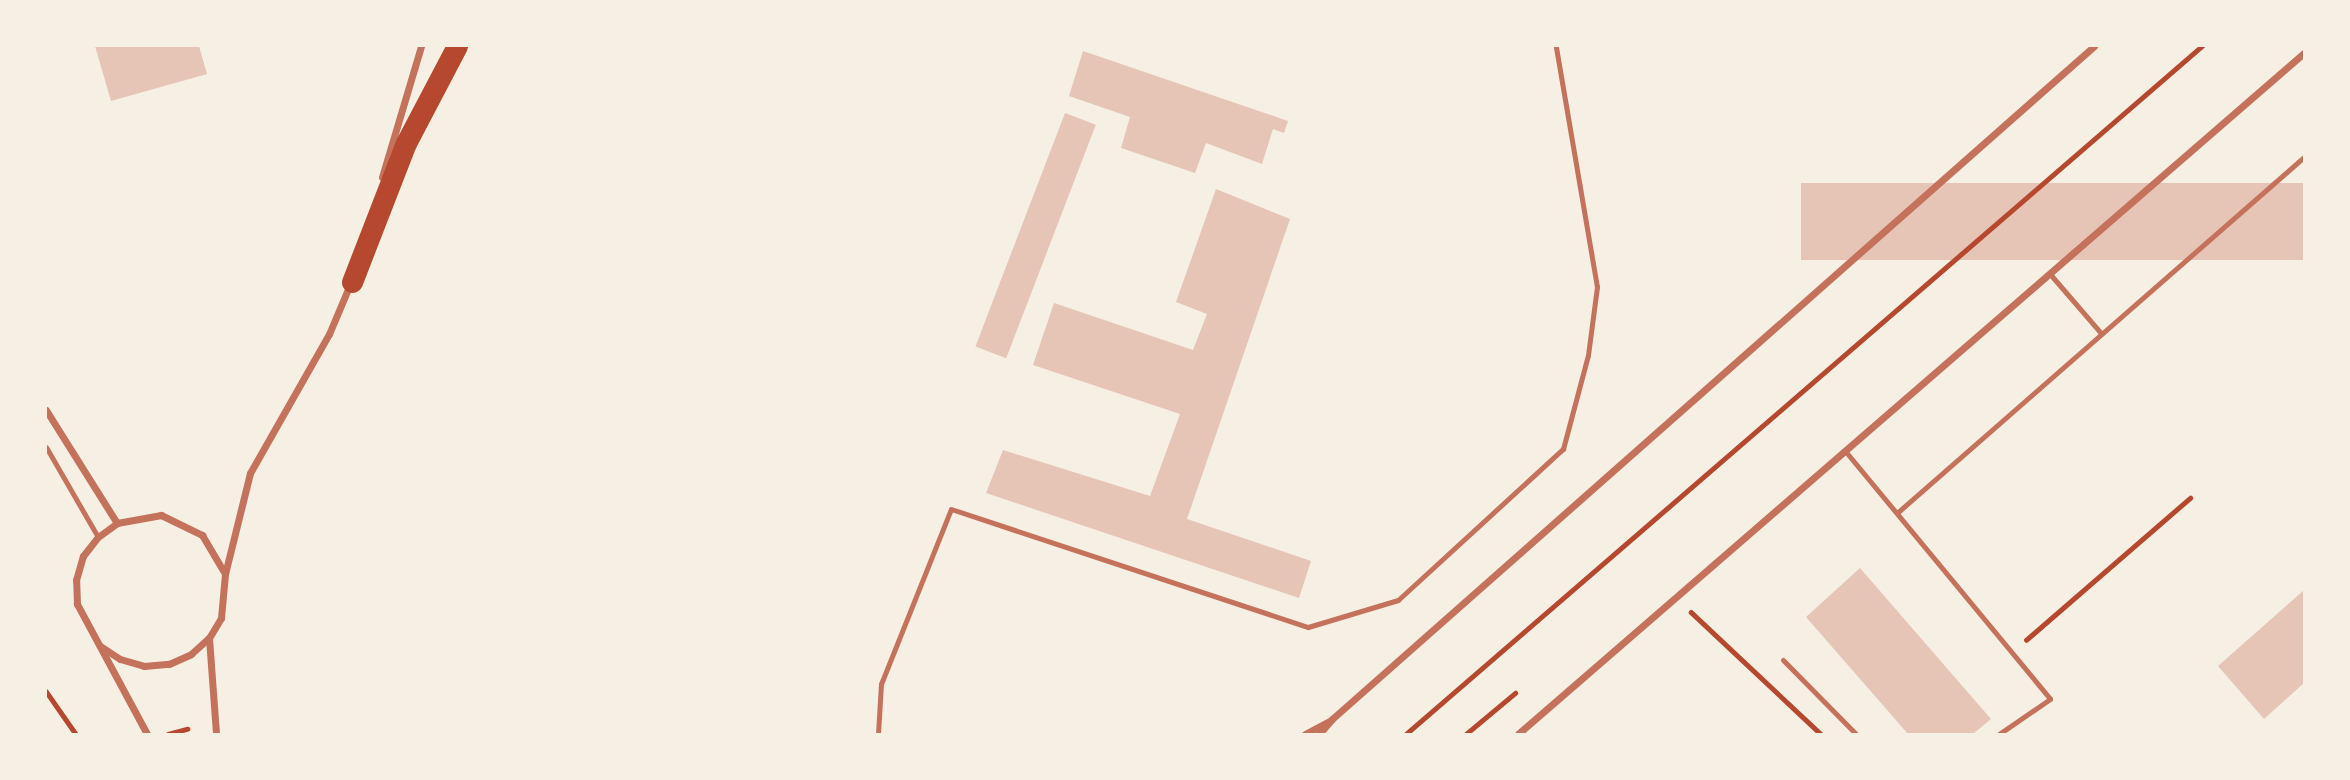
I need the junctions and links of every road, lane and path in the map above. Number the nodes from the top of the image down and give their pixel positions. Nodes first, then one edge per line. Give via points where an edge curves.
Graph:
1 (421, 46) edge
2 (457, 46) edge
3 (1556, 46) edge
4 (2094, 46) edge
5 (2202, 46) edge
6 (2305, 54) edge
7 (2305, 157) edge
8 (2050, 274) junction
9 (352, 282) junction
10 (2101, 333) junction
11 (46, 410) edge
12 (46, 447) edge
13 (1846, 452) junction
14 (2190, 498) dead end
15 (1898, 512) junction
16 (117, 523) junction
17 (97, 537) junction
18 (225, 574) junction
19 (1691, 612) dead end
20 (209, 638) junction
21 (100, 646) junction
22 (2012, 652) junction
23 (1783, 660) dead end
24 (46, 691) edge
25 (1515, 693) dead end
26 (1332, 719) junction
27 (187, 729) dead end
28 (76, 734) edge
29 (147, 734) edge
30 (168, 734) edge
31 (216, 734) edge
32 (878, 734) edge
33 (1306, 734) edge
34 (1320, 734) edge
35 (1406, 734) edge
36 (1466, 734) edge
37 (1518, 734) edge
38 (1821, 734) edge
39 (1856, 734) edge
40 (1998, 734) edge

1 - 9 street
2 - 9 highway via 406,143
3 - 32 lane via 1597,288 1588,355 1563,449 1398,600 1308,627 951,509 881,684
4 - 26 street
5 - 35 path
6 - 8 street
7 - 10 lane
8 - 10 lane
8 - 13 street
9 - 18 street via 329,334 250,473
10 - 15 lane
11 - 16 street
12 - 17 lane
13 - 15 lane
13 - 37 street
14 - 22 path
15 - 22 lane
16 - 17 street
16 - 18 street via 161,515 183,522 216,553
17 - 21 street via 83,556 76,604 85,627
18 - 20 street via 221,618
19 - 38 path
20 - 21 street via 191,654 156,665 120,659
20 - 31 street
21 - 29 street
22 - 40 lane via 2050,699
23 - 39 lane
24 - 28 path
25 - 36 path
26 - 33 street
26 - 34 street
27 - 30 path

